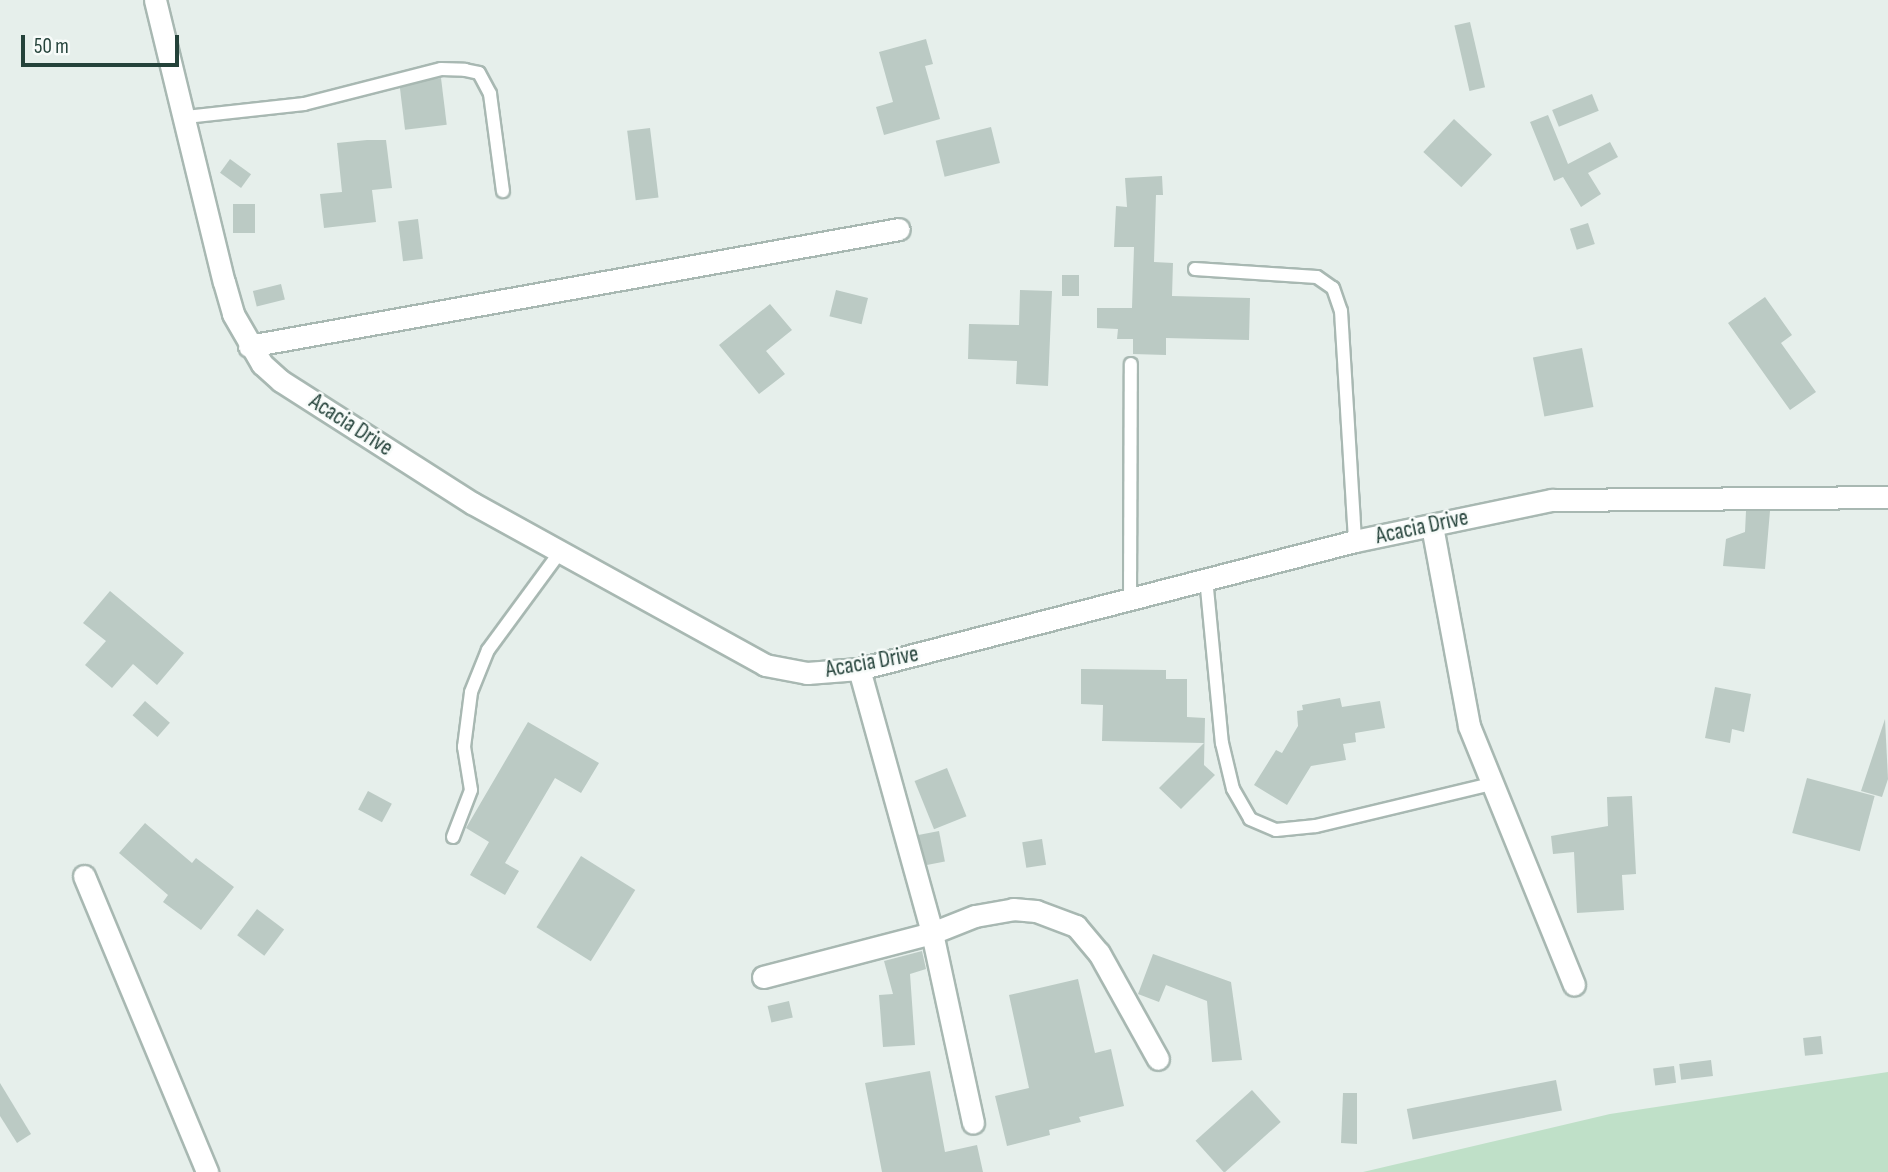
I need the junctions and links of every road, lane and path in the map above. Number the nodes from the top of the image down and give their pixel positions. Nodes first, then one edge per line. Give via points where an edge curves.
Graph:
1 (155, 0) edge
2 (186, 117) junction
3 (503, 191) dead end
4 (899, 229) dead end
5 (1195, 269) dead end
6 (249, 346) junction
7 (1131, 364) dead end
8 (1888, 497) edge
9 (1432, 526) junction
10 (1355, 541) junction
11 (560, 552) junction
12 (1206, 579) junction
13 (1130, 598) junction
14 (859, 669) junction
15 (1491, 784) junction
16 (453, 837) dead end
17 (85, 876) dead end
18 (932, 933) junction
19 (763, 976) dead end
20 (1574, 985) dead end
21 (1158, 1059) dead end
22 (973, 1124) dead end
23 (207, 1172) edge

1 - 2 street, Acacia Drive
2 - 3 lane via 304,104 441,69 479,73 490,93
2 - 6 street, Acacia Drive via 208,226 233,314
4 - 6 street
5 - 10 lane via 1317,276 1333,288 1341,311
6 - 11 street, Acacia Drive via 281,381 472,503
7 - 13 lane
8 - 9 street, Acacia Drive via 1552,500
9 - 10 street, Acacia Drive
9 - 15 street via 1469,726
10 - 12 street, Acacia Drive
11 - 14 street, Acacia Drive via 765,665 807,673
11 - 16 lane via 488,650 471,692 464,747 471,790
12 - 13 street, Acacia Drive
12 - 15 lane via 1222,743 1233,789 1250,819 1276,831 1316,826
13 - 14 street, Acacia Drive
14 - 18 street
15 - 20 street
17 - 23 street
18 - 19 street
18 - 21 street via 975,916 1013,909 1036,911 1076,926 1099,953
18 - 22 street

